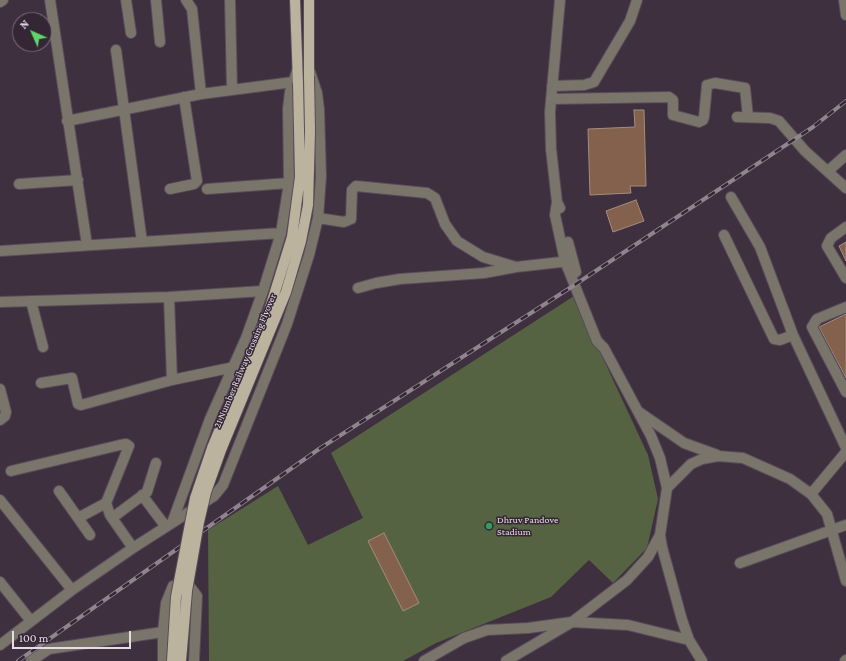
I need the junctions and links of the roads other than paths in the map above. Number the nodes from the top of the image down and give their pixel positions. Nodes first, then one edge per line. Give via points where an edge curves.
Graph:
1 (3, 0) edge
2 (50, 0) edge
3 (126, 0) edge
4 (156, 0) edge
5 (186, 0) edge
6 (230, 0) edge
7 (295, 0) edge
8 (309, 0) edge
9 (560, 0) edge
10 (637, 0) edge
11 (844, 0) edge
12 (0, 2) edge
13 (846, 15) edge
14 (131, 33) dead end
15 (160, 42) dead end
16 (116, 50) dead end
17 (309, 71) junction
18 (295, 82) junction
19 (552, 86) junction
20 (232, 90) junction
21 (201, 94) junction
22 (184, 97) junction
23 (551, 99) junction
24 (123, 110) junction
25 (737, 117) dead end
26 (748, 117) junction
27 (67, 121) junction
28 (846, 155) edge
29 (828, 171) junction
30 (78, 180) junction
31 (289, 183) junction
32 (19, 184) dead end
33 (846, 188) edge
34 (170, 189) dead end
35 (207, 189) dead end
36 (731, 197) dead end
37 (318, 218) junction
38 (846, 227) edge
39 (281, 233) junction
40 (724, 235) dead end
41 (142, 242) junction
42 (87, 245) junction
43 (0, 251) edge
44 (568, 261) junction
45 (516, 267) junction
46 (846, 278) edge
47 (358, 288) dead end
48 (263, 291) junction
49 (169, 297) junction
50 (31, 301) junction
51 (0, 302) edge
52 (846, 306) edge
53 (793, 335) junction
54 (43, 347) dead end
55 (234, 366) junction
56 (172, 380) junction
57 (41, 383) dead end
58 (0, 389) edge
59 (846, 392) edge
60 (636, 410) junction
61 (0, 420) edge
62 (846, 448) edge
63 (846, 452) edge
64 (718, 456) junction
65 (156, 463) dead end
66 (11, 471) dead end
67 (667, 488) junction
68 (60, 491) dead end
69 (811, 494) junction
70 (142, 495) junction
71 (0, 500) edge
72 (106, 503) junction
73 (78, 518) junction
74 (112, 518) junction
75 (169, 525) junction
76 (846, 525) edge
77 (833, 530) junction
78 (90, 535) dead end
79 (660, 535) junction
80 (133, 548) junction
81 (740, 563) dead end
82 (846, 581) edge
83 (0, 582) edge
84 (72, 590) junction
85 (31, 621) junction
86 (572, 622) junction
87 (163, 632) junction
88 (689, 640) junction
89 (0, 645) edge
90 (31, 661) edge
91 (163, 661) edge
92 (172, 661) edge
93 (181, 661) edge
94 (194, 661) edge
95 (424, 661) edge
96 (506, 661) edge
97 (702, 661) edge

1 - 12 street
2 - 27 street
3 - 14 street
4 - 15 street
5 - 21 street via 192,8
6 - 20 street
7 - 18 main road, 21 Number Railway Crossing Flyover
8 - 17 main road, 21 Number Railway Crossing Flyover
9 - 19 street
10 - 19 street via 630,21 594,82 584,85
11 - 13 street
16 - 24 street
17 - 37 street via 317,93 319,109 321,176
17 - 93 main road, 21 Number Railway Crossing Flyover, bridge via 308,205 301,241 286,292 220,450 206,492 198,522 187,591
18 - 20 street
18 - 31 street via 290,92 288,109
18 - 92 main road, 21 Number Railway Crossing Flyover, bridge via 300,177 292,237 269,311 212,448 195,498 176,597
19 - 23 street
20 - 21 street
21 - 22 street
22 - 24 street
22 - 34 street via 197,181 194,184
23 - 26 street via 669,97 673,100 673,115 699,122 704,117 707,85 715,83 745,88
23 - 44 street via 551,148 557,202 555,215
24 - 27 street
24 - 41 street
25 - 26 street
26 - 29 street via 779,121 805,151
27 - 30 street
28 - 29 street
29 - 33 street
30 - 32 street
30 - 42 street
31 - 35 street
31 - 39 street
36 - 53 street via 760,247
37 - 45 street via 344,222 351,219 352,190 356,186 427,193 435,198 445,224 457,242 483,257
37 - 75 street via 309,254 223,485 214,496
38 - 46 street via 831,238 827,246
39 - 41 street
39 - 48 street
40 - 53 street via 774,339 780,340
41 - 42 street
42 - 43 street
44 - 45 street
44 - 60 street via 597,341 604,348
45 - 47 street via 484,273 400,279
48 - 49 street
48 - 55 street via 258,313
49 - 50 street
49 - 56 street
50 - 51 street
50 - 54 street
52 - 59 street via 817,319 812,327
53 - 62 street
55 - 56 street
55 - 75 street via 210,419
56 - 57 street via 81,405 78,404 72,378
58 - 61 street via 6,416
60 - 64 street via 684,442
60 - 67 street via 656,445
63 - 69 street
64 - 67 street via 691,464
64 - 69 street via 743,458 763,465
65 - 70 street via 151,483
66 - 72 street via 126,444 129,450
67 - 79 street
68 - 73 street
69 - 77 street via 827,514
70 - 74 street
70 - 75 street
71 - 84 street
72 - 73 street
72 - 74 street
73 - 78 street
74 - 80 street
75 - 80 street
76 - 77 street
77 - 81 street
77 - 82 street
79 - 86 street via 636,572
79 - 88 street
80 - 84 street
83 - 85 street
84 - 85 street
85 - 89 street
86 - 88 street via 628,625
86 - 95 street via 487,630 464,638
86 - 96 street
87 - 90 street via 49,649
87 - 91 street
87 - 94 street via 166,603 173,586 191,588 197,596
88 - 97 street

